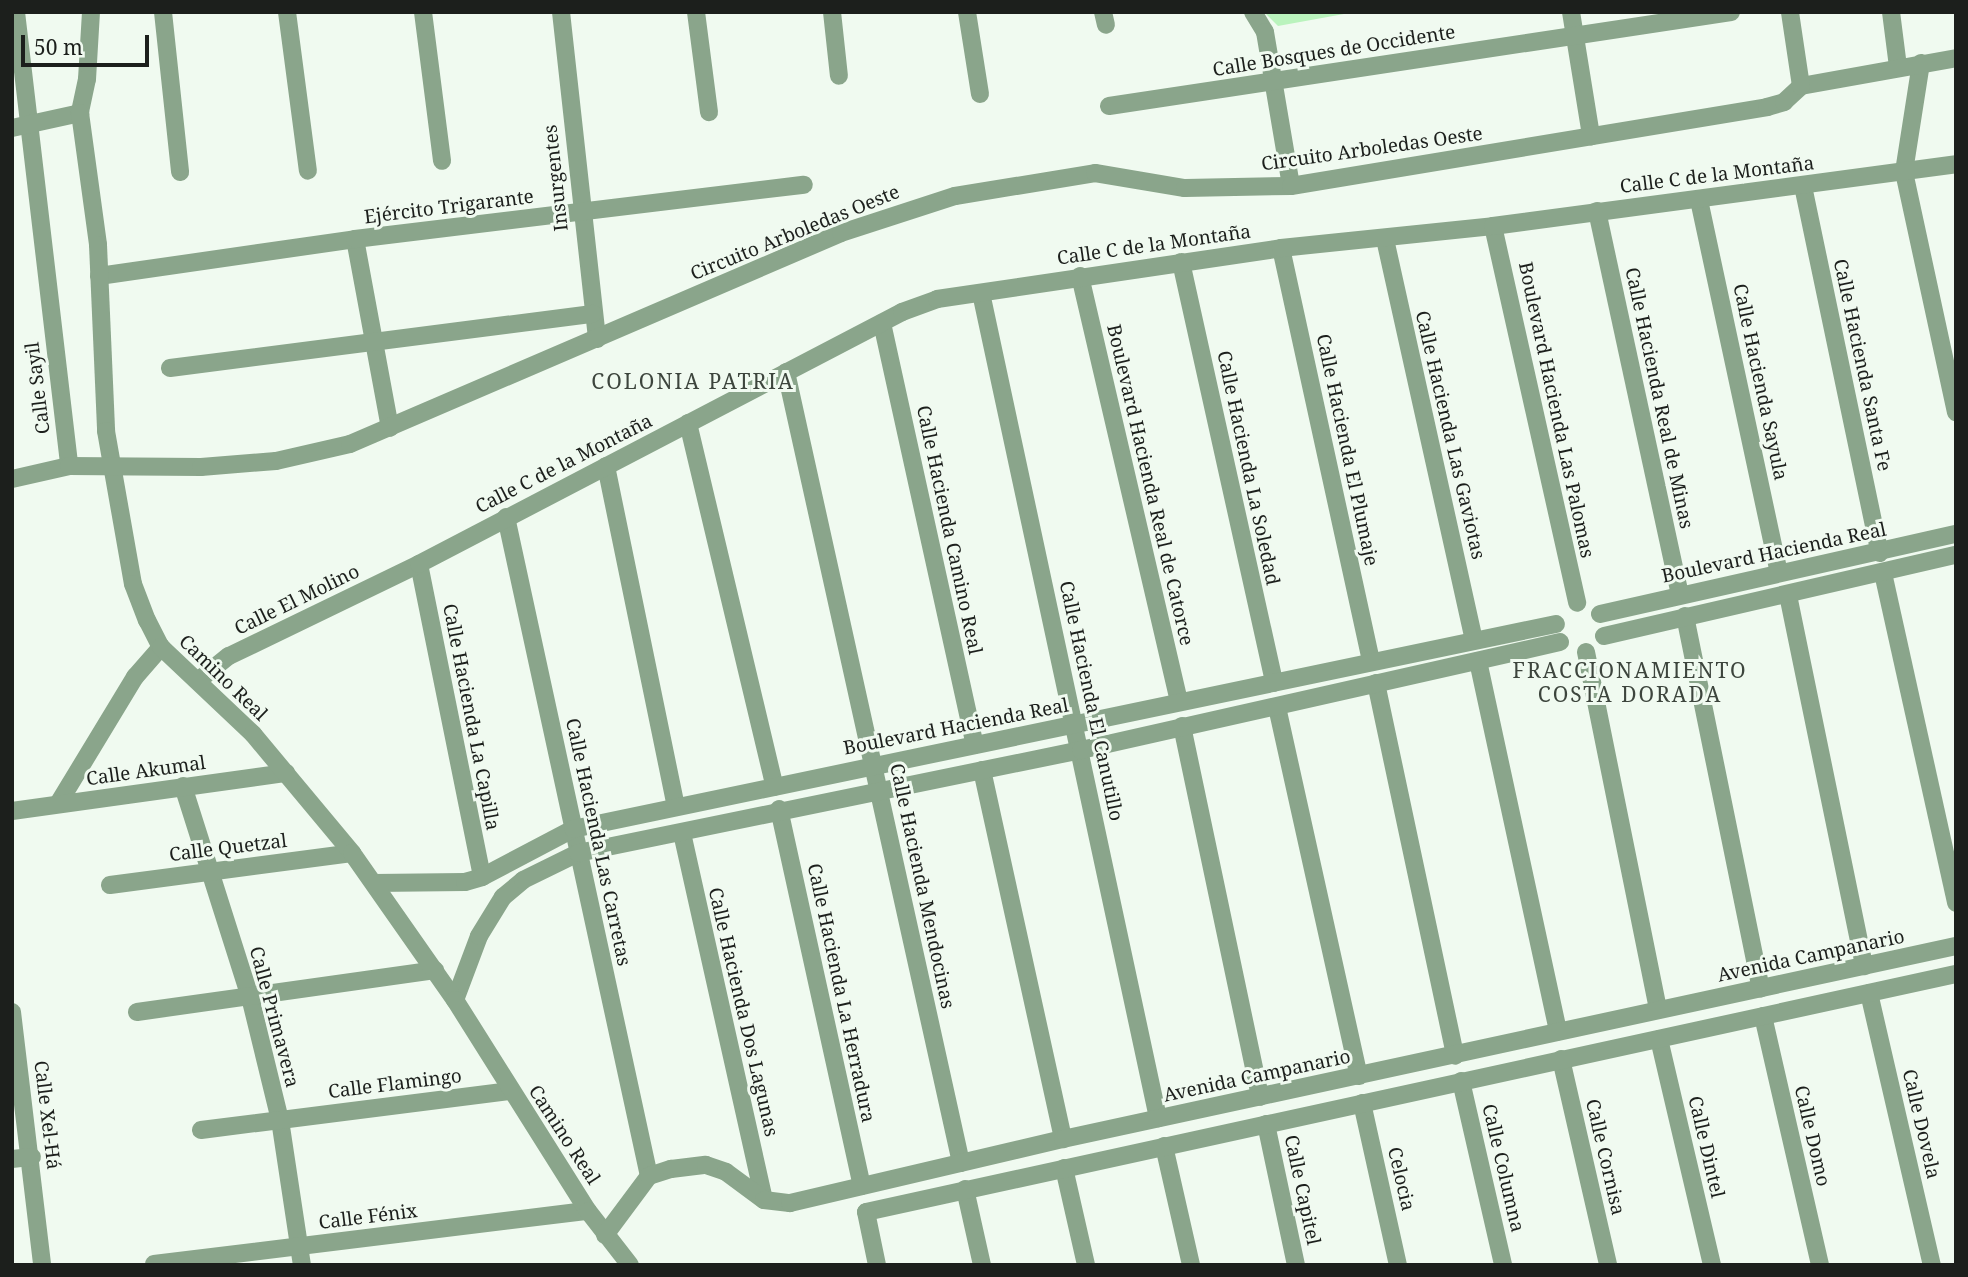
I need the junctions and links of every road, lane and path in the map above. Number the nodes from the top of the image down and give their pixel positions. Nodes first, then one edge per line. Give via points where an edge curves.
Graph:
1 (16, 12) edge
2 (91, 12) edge
3 (163, 12) edge
4 (287, 12) edge
5 (423, 12) edge
6 (561, 12) edge
7 (696, 12) edge
8 (832, 12) edge
9 (967, 12) edge
10 (1253, 12) edge
11 (1572, 12) edge
12 (1731, 12) edge
13 (1790, 12) edge
14 (1891, 12) edge
15 (1575, 36) junction
16 (1956, 58) edge
17 (1921, 63) junction
18 (1898, 67) junction
19 (839, 76) dead end
20 (1274, 81) junction
21 (1801, 86) junction
22 (979, 94) dead end
23 (1110, 106) dead end
24 (709, 112) dead end
25 (80, 113) junction
26 (20, 127) edge
27 (1591, 136) junction
28 (442, 161) dead end
29 (1956, 164) edge
30 (308, 171) dead end
31 (180, 172) dead end
32 (1904, 172) junction
33 (804, 185) dead end
34 (1291, 186) junction
35 (1803, 186) junction
36 (1699, 200) junction
37 (1597, 211) junction
38 (580, 213) junction
39 (1493, 226) junction
40 (355, 239) junction
41 (1385, 239) junction
42 (1282, 248) junction
43 (1181, 262) junction
44 (99, 276) junction
45 (1080, 276) junction
46 (981, 293) junction
47 (593, 314) junction
48 (882, 323) junction
49 (597, 339) junction
50 (374, 344) junction
51 (170, 368) dead end
52 (786, 372) junction
53 (1956, 412) edge
54 (688, 423) junction
55 (390, 428) junction
56 (111, 464) junction
57 (69, 466) junction
58 (606, 466) junction
59 (12, 479) edge
60 (506, 517) junction
61 (1956, 534) edge
62 (1880, 553) junction
63 (1956, 555) edge
64 (419, 564) junction
65 (1779, 573) junction
66 (1883, 573) junction
67 (1680, 594) junction
68 (1788, 595) junction
69 (1577, 603) junction
70 (1601, 614) junction
71 (1685, 616) junction
72 (1556, 624) junction
73 (1604, 636) junction
74 (1474, 639) junction
75 (1560, 642) junction
76 (161, 647) junction
77 (1586, 652) junction
78 (1371, 660) junction
79 (1478, 661) junction
80 (199, 680) junction
81 (1274, 683) junction
82 (1376, 683) junction
83 (1179, 702) junction
84 (1277, 707) junction
85 (1075, 724) junction
86 (1182, 726) junction
87 (975, 745) junction
88 (1081, 750) junction
89 (873, 763) junction
90 (982, 770) junction
91 (286, 773) junction
92 (183, 786) junction
93 (775, 787) junction
94 (879, 789) junction
95 (58, 804) junction
96 (676, 807) junction
97 (779, 809) junction
98 (12, 811) edge
99 (573, 829) junction
100 (682, 832) junction
101 (352, 853) junction
102 (578, 853) junction
103 (208, 872) junction
104 (482, 877) junction
105 (374, 883) junction
106 (110, 885) dead end
107 (1956, 903) edge
108 (1956, 946) edge
109 (1864, 966) junction
110 (435, 970) junction
111 (1956, 974) edge
112 (1761, 988) junction
113 (1868, 993) junction
114 (250, 997) junction
115 (455, 1000) junction
116 (1657, 1010) junction
117 (12, 1012) edge
118 (136, 1012) dead end
119 (1763, 1016) junction
120 (1558, 1031) junction
121 (1660, 1039) junction
122 (1455, 1056) junction
123 (1561, 1059) junction
124 (1359, 1076) junction
125 (1461, 1082) junction
126 (511, 1091) junction
127 (1260, 1097) junction
128 (1362, 1103) junction
129 (1158, 1118) junction
130 (280, 1120) junction
131 (1266, 1124) junction
132 (201, 1130) dead end
133 (1063, 1139) junction
134 (1164, 1146) junction
135 (32, 1157) junction
136 (12, 1159) edge
137 (961, 1163) junction
138 (1064, 1168) junction
139 (649, 1175) junction
140 (862, 1186) junction
141 (965, 1189) junction
142 (764, 1200) junction
143 (588, 1211) junction
144 (606, 1235) junction
145 (300, 1246) junction
146 (154, 1264) edge
147 (41, 1265) edge
148 (302, 1265) edge
149 (630, 1265) edge
150 (877, 1265) edge
151 (982, 1265) edge
152 (1086, 1265) edge
153 (1191, 1265) edge
154 (1296, 1265) edge
155 (1398, 1265) edge
156 (1503, 1265) edge
157 (1608, 1265) edge
158 (1712, 1265) edge
159 (1820, 1265) edge
160 (1932, 1265) edge

1 - 26 street, Calle Sayil
2 - 25 street, Camino Real
3 - 31 street
4 - 30 street
5 - 28 street
6 - 38 street, Insurgentes
7 - 24 street
8 - 19 street
9 - 22 street
10 - 20 street via 1265,32
11 - 15 street
12 - 15 street, Calle Bosques de Occidente
13 - 21 street
14 - 18 street
15 - 20 street, Calle Bosques de Occidente
15 - 27 street
16 - 17 street
17 - 18 street
17 - 32 street
18 - 21 street
20 - 23 street, Calle Bosques de Occidente
20 - 34 street
21 - 27 street, Circuito Arboledas Oeste via 1784,102 1767,107
25 - 26 street
25 - 44 street, Camino Real
26 - 57 street, Calle Sayil
27 - 34 street, Circuito Arboledas Oeste
29 - 32 street, Calle C de la Montaña
32 - 35 street, Calle C de la Montaña
32 - 53 street
33 - 38 street, Ejército Trigarante
34 - 49 street, Circuito Arboledas Oeste via 1185,188 1095,173 955,196 841,233
35 - 36 street, Calle C de la Montaña
35 - 62 street, Calle Hacienda Santa Fe
36 - 37 street, Calle C de la Montaña
36 - 65 street, Calle Hacienda Sayula
37 - 39 street, Calle C de la Montaña
37 - 67 street, Calle Hacienda Real de Minas
38 - 40 street, Ejército Trigarante
38 - 47 street, Insurgentes
39 - 41 street, Calle C de la Montaña
39 - 69 street, Boulevard Hacienda Las Palomas
40 - 44 street, Ejército Trigarante
40 - 50 street
41 - 42 street, Calle C de la Montaña
41 - 74 street, Calle Hacienda Las Gaviotas
42 - 43 street, Calle C de la Montaña
42 - 78 street, Calle Hacienda El Plumaje
43 - 45 street, Calle C de la Montaña
43 - 81 street, Calle Hacienda La Soledad
44 - 56 street, Camino Real
45 - 46 street, Calle C de la Montaña
45 - 83 street, Boulevard Hacienda Real de Catorce
46 - 48 street, Calle C de la Montaña via 937,299
46 - 85 street, Calle Hacienda El Canutillo
47 - 49 street, Insurgentes
47 - 50 street
48 - 52 street, Calle C de la Montaña
48 - 87 street, Calle Hacienda Camino Real
49 - 55 street, Circuito Arboledas Oeste
50 - 51 street
50 - 55 street
52 - 54 street, Calle C de la Montaña
52 - 89 street, Calle Hacienda Mendocinas
54 - 58 street, Calle C de la Montaña
54 - 93 street
55 - 56 street, Circuito Arboledas Oeste via 350,444 276,461 188,468
56 - 57 street, Circuito Arboledas Oeste
56 - 76 street, Camino Real via 133,584
57 - 59 street, Circuito Arboledas Oeste
58 - 60 street, Calle C de la Montaña
58 - 96 street
60 - 64 street, Calle C de la Montaña
60 - 99 street, Calle Hacienda Las Carretas
61 - 62 street, Boulevard Hacienda Real
62 - 65 street, Boulevard Hacienda Real
63 - 66 street
64 - 80 street, Calle El Molino via 229,656
64 - 104 street, Calle Hacienda La Capilla
65 - 67 street, Boulevard Hacienda Real
66 - 68 street
66 - 107 street
67 - 70 street, Boulevard Hacienda Real
68 - 71 street
68 - 109 street
69 - 70 street via 1590,605
69 - 72 street via 1560,614
70 - 73 street
71 - 73 street
71 - 112 street
72 - 74 street, Boulevard Hacienda Real
72 - 75 street
73 - 77 street
74 - 78 street, Boulevard Hacienda Real
75 - 77 street via 1567,649
75 - 79 street
76 - 80 street, Camino Real
76 - 95 street via 135,677
77 - 116 street
78 - 81 street, Boulevard Hacienda Real
79 - 82 street
79 - 120 street
80 - 91 street, Camino Real
81 - 83 street, Boulevard Hacienda Real
82 - 84 street
82 - 122 street
83 - 85 street, Boulevard Hacienda Real
84 - 86 street
84 - 124 street
85 - 87 street, Boulevard Hacienda Real
85 - 88 street, Calle Hacienda El Canutillo
86 - 88 street
86 - 127 street
87 - 89 street, Boulevard Hacienda Real
88 - 90 street
88 - 129 street, Calle Hacienda El Canutillo
89 - 93 street, Boulevard Hacienda Real
89 - 94 street, Calle Hacienda Mendocinas
90 - 94 street
90 - 133 street
91 - 92 street, Calle Akumal
91 - 101 street, Camino Real
92 - 95 street, Calle Akumal
92 - 103 street, Calle Primavera
93 - 96 street, Boulevard Hacienda Real
94 - 97 street
94 - 137 street, Calle Hacienda Mendocinas
95 - 98 street, Calle Akumal
96 - 99 street, Boulevard Hacienda Real
97 - 100 street
97 - 140 street, Calle Hacienda La Herradura
99 - 102 street, Calle Hacienda Las Carretas
99 - 104 street, Boulevard Hacienda Real
100 - 102 street
100 - 142 street, Calle Hacienda Dos Lagunas
101 - 103 street, Calle Quetzal
101 - 105 street, Camino Real
102 - 115 street via 523,880 503,897 479,936
102 - 139 street, Calle Hacienda Las Carretas
103 - 106 street, Calle Quetzal
103 - 114 street, Calle Primavera
104 - 105 street, Boulevard Hacienda Real via 465,882
105 - 110 street, Camino Real
108 - 109 street, Avenida Campanario
109 - 112 street, Avenida Campanario
110 - 114 street
110 - 115 street, Camino Real
111 - 113 street
112 - 116 street, Avenida Campanario
113 - 119 street
113 - 160 street, Calle Dovela
114 - 118 street
114 - 130 street, Calle Primavera
115 - 126 street, Camino Real
116 - 120 street, Avenida Campanario
117 - 135 street, Calle Xel-Há
119 - 121 street
119 - 159 street, Calle Domo
120 - 122 street, Avenida Campanario
121 - 123 street
121 - 158 street, Calle Dintel
122 - 124 street, Avenida Campanario
123 - 125 street
123 - 157 street, Calle Cornisa
124 - 127 street, Avenida Campanario
125 - 128 street
125 - 156 street, Calle Columna
126 - 130 street, Calle Flamingo
126 - 143 street, Camino Real
127 - 129 street, Avenida Campanario
128 - 131 street
128 - 155 street, Celocia
129 - 133 street, Avenida Campanario
130 - 132 street, Calle Flamingo
130 - 145 street, Calle Primavera
131 - 134 street
131 - 154 street, Calle Capitel
133 - 137 street, Avenida Campanario
134 - 138 street
134 - 153 street
135 - 136 street
135 - 147 street, Calle Xel-Há
137 - 140 street, Avenida Campanario
138 - 141 street
138 - 152 street
139 - 142 street via 706,1165 726,1171
139 - 144 street
140 - 142 street, Avenida Campanario via 790,1203
141 - 150 street via 866,1212
141 - 151 street
143 - 144 street, Camino Real
143 - 145 street, Calle Fénix
144 - 149 street, Camino Real
145 - 146 street, Calle Fénix
145 - 148 street, Calle Primavera

